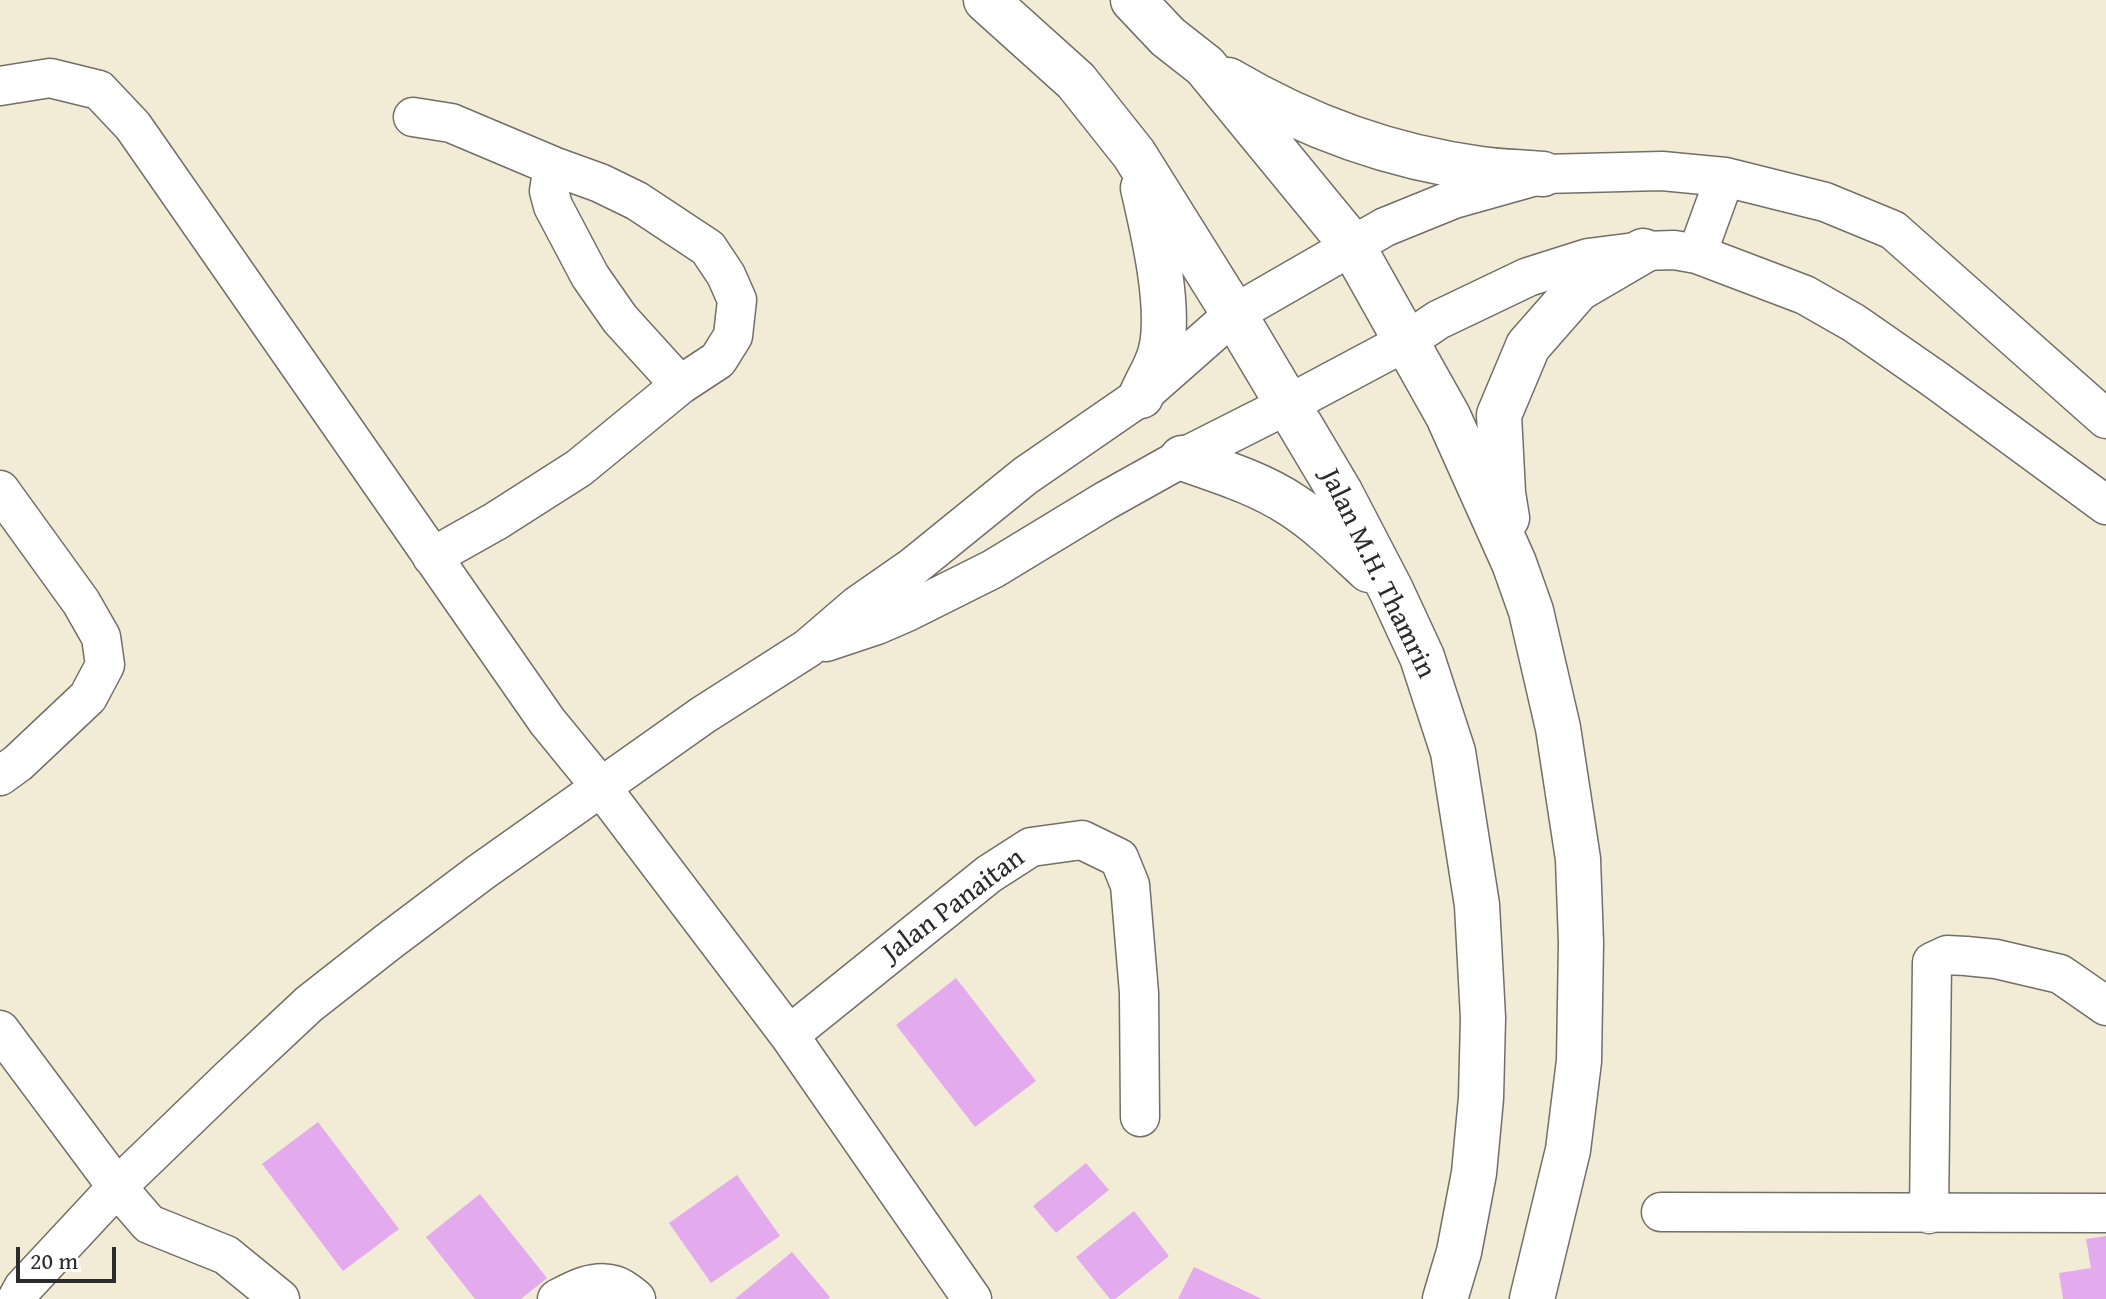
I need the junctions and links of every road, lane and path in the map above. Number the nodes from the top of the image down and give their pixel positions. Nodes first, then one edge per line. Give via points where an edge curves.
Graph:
1 (986, 0) edge
2 (1133, 0) edge
3 (1205, 66) junction
4 (0, 86) edge
5 (413, 117) dead end
6 (1134, 154) junction
7 (553, 166) junction
8 (1543, 174) junction
9 (1725, 177) junction
10 (1352, 245) junction
11 (1643, 251) junction
12 (1697, 254) junction
13 (1234, 314) junction
14 (1407, 341) junction
15 (680, 385) junction
16 (1141, 396) junction
17 (1287, 405) junction
18 (2106, 419) edge
19 (1182, 458) junction
20 (0, 490) edge
21 (2106, 505) edge
22 (432, 557) junction
23 (1514, 563) junction
24 (1391, 590) junction
25 (808, 648) junction
26 (0, 776) edge
27 (601, 787) junction
28 (2106, 1006) edge
29 (0, 1030) edge
30 (789, 1035) junction
31 (1140, 1117) dead end
32 (117, 1187) junction
33 (1661, 1212) dead end
34 (2106, 1213) edge
35 (1929, 1214) junction
36 (15, 1295) edge
37 (280, 1299) edge
38 (557, 1299) edge
39 (636, 1299) edge
40 (972, 1299) edge
41 (1445, 1299) edge
42 (1532, 1299) edge

1 - 6 main road, Jalan M.H. Thamrin via 1076,81
2 - 3 main road
3 - 8 main road via 1256,97 1366,144 1424,159
3 - 10 main road
4 - 22 street via 50,78 99,90 116,107
5 - 7 street via 451,123
6 - 13 main road, Jalan M.H. Thamrin
6 - 16 main road via 1151,221 1163,320 1161,350
7 - 15 street via 553,206 590,276 620,319
7 - 15 street via 637,201 708,248 726,275 737,300 733,336 718,360
8 - 9 street via 1662,171
8 - 10 street via 1454,199
9 - 12 street
9 - 18 street via 1825,202 1893,230
10 - 13 street
10 - 14 main road
11 - 12 street
11 - 14 street via 1588,258 1528,277 1438,320
11 - 23 main road via 1578,289 1528,346 1499,415
12 - 21 street via 1805,295 1854,323
13 - 16 street
13 - 17 main road, Jalan M.H. Thamrin
14 - 17 street
14 - 23 main road via 1448,416
15 - 22 street via 579,468
16 - 25 street via 1025,476
17 - 19 street
17 - 24 main road, Jalan M.H. Thamrin
19 - 24 main road via 1240,478 1289,503
19 - 25 street via 993,569 877,625
20 - 26 street via 81,602 101,637 105,665 88,697
22 - 27 street via 547,721
23 - 42 main road via 1531,611 1558,728 1578,859 1581,943 1579,1061 1568,1150
24 - 41 main road, Jalan M.H. Thamrin via 1422,657 1453,752 1477,905 1481,1098 1474,1173
25 - 27 street
27 - 30 street
27 - 32 street via 309,1004
28 - 35 street via 2060,974 1966,956 1947,955 1932,962
29 - 32 street
30 - 31 street, Jalan Panaitan via 989,874 1031,847 1082,840 1119,858 1130,885 1139,993
30 - 40 street
32 - 36 street
32 - 37 street via 149,1224 226,1255
33 - 35 street
34 - 35 street
38 - 39 street via 597,1283 616,1285

